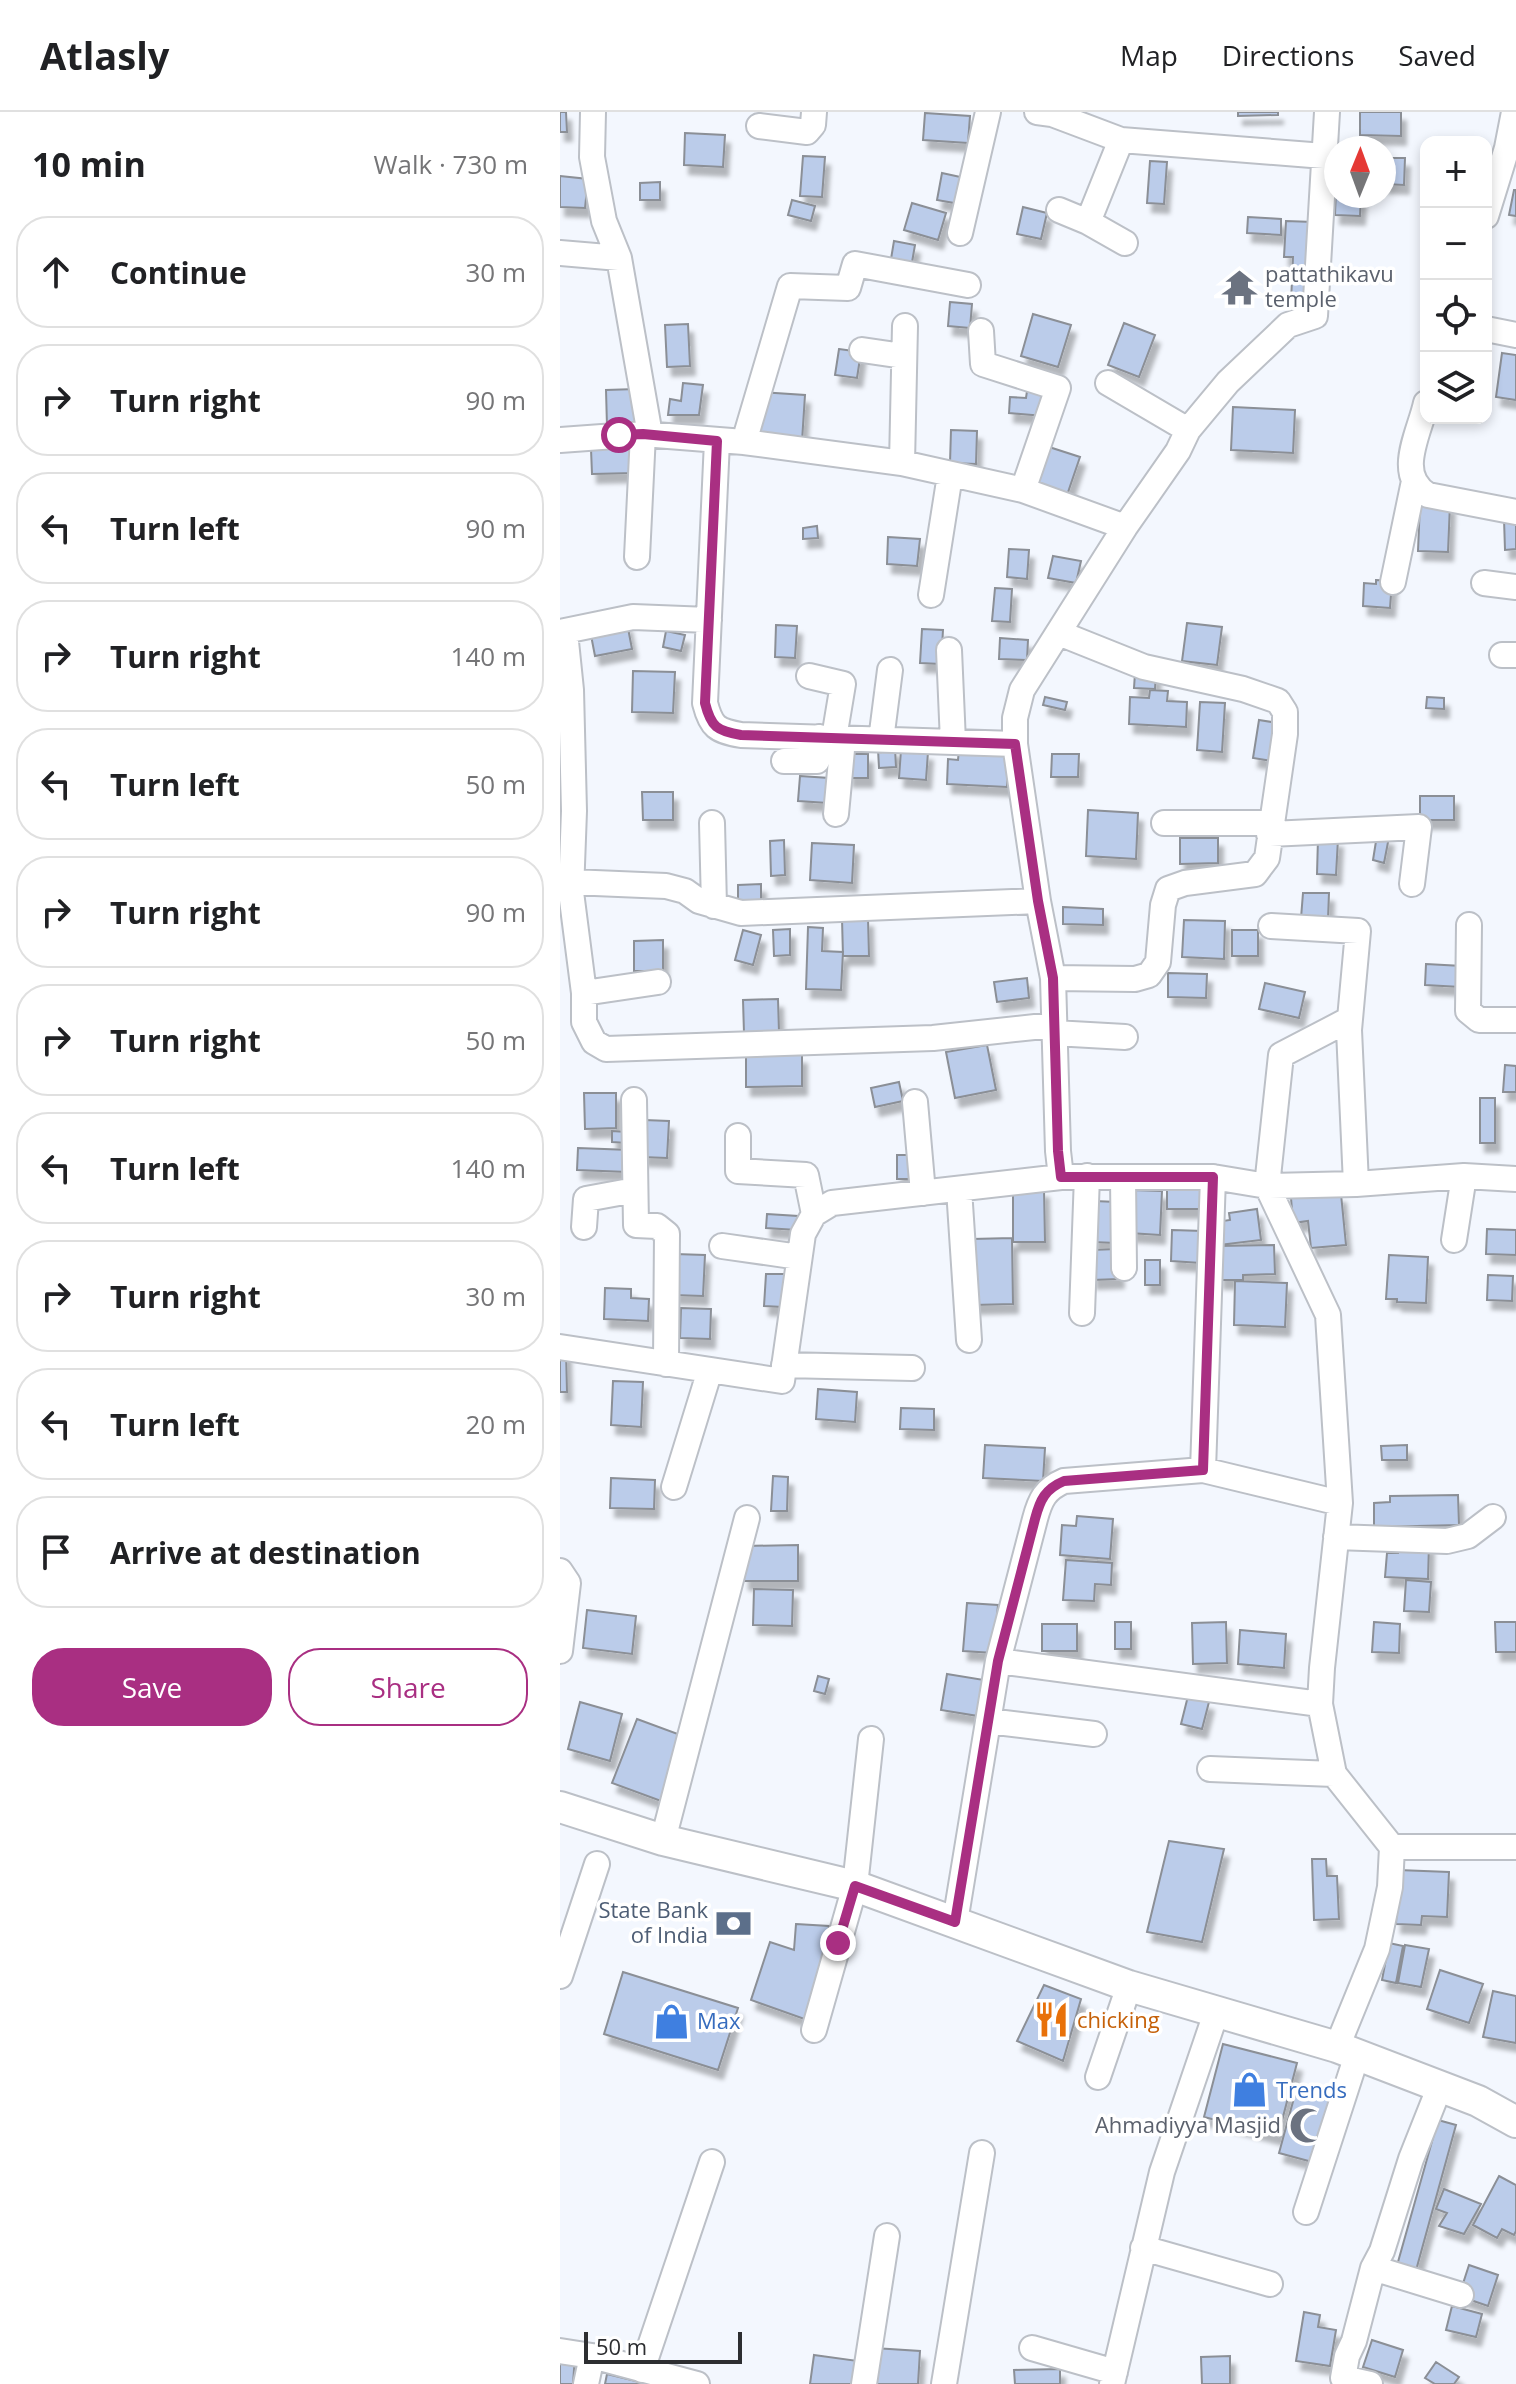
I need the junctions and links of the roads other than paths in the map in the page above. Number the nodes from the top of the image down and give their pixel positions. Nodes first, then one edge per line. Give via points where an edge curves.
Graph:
1 (593, 112) edge
2 (814, 112) edge
3 (988, 112) edge
4 (1327, 112) edge
5 (1514, 112) edge
6 (1048, 113) edge
7 (759, 126) dead end
8 (1325, 136) edge
9 (1121, 140) junction
10 (1324, 156) joint
11 (1488, 208) edge
12 (1059, 210) dead end
13 (1088, 222) junction
14 (960, 233) dead end
15 (1125, 243) dead end
16 (560, 253) edge
17 (619, 258) junction
18 (968, 285) dead end
19 (905, 326) dead end
20 (1492, 330) edge
21 (981, 331) dead end
22 (1516, 335) edge
23 (862, 350) dead end
24 (903, 356) junction
25 (1108, 383) dead end
26 (1420, 422) edge
27 (1188, 430) junction
28 (647, 434) junction
29 (560, 440) edge
30 (717, 441) junction
31 (744, 442) junction
32 (902, 463) junction
33 (950, 475) junction
34 (1414, 481) junction
35 (1023, 490) junction
36 (1516, 512) edge
37 (1125, 527) junction
38 (637, 557) dead end
39 (1393, 582) dead end
40 (1484, 583) dead end
41 (1516, 587) edge
42 (931, 595) dead end
43 (709, 620) junction
44 (562, 632) edge
45 (1059, 633) junction
46 (949, 650) dead end
47 (890, 670) dead end
48 (809, 676) dead end
49 (832, 738) junction
50 (881, 740) junction
51 (953, 742) junction
52 (1015, 744) junction
53 (784, 761) dead end
54 (567, 812) edge
55 (836, 814) dead end
56 (712, 823) dead end
57 (1164, 823) dead end
58 (1270, 829) junction
59 (1412, 884) dead end
60 (567, 888) edge
61 (1038, 901) junction
62 (714, 906) junction
63 (1469, 925) dead end
64 (1271, 926) dead end
65 (1053, 978) junction
66 (658, 982) dead end
67 (584, 993) junction
68 (1350, 1019) junction
69 (1516, 1020) edge
70 (1054, 1029) junction
71 (1125, 1037) dead end
72 (634, 1100) dead end
73 (915, 1102) dead end
74 (738, 1136) dead end
75 (1087, 1176) junction
76 (1464, 1176) junction
77 (1061, 1177) junction
78 (1213, 1177) junction
79 (1123, 1178) junction
80 (1516, 1179) edge
81 (1356, 1184) junction
82 (1267, 1186) junction
83 (959, 1189) junction
84 (635, 1190) junction
85 (923, 1193) junction
86 (814, 1214) junction
87 (584, 1227) dead end
88 (1454, 1240) dead end
89 (722, 1246) dead end
90 (799, 1257) junction
91 (1124, 1268) dead end
92 (1082, 1313) dead end
93 (969, 1340) dead end
94 (560, 1347) edge
95 (666, 1364) junction
96 (784, 1365) junction
97 (912, 1368) dead end
98 (710, 1370) junction
99 (1203, 1470) junction
100 (674, 1487) dead end
101 (1340, 1503) junction
102 (1493, 1517) dead end
103 (747, 1518) dead end
104 (1336, 1537) junction
105 (560, 1571) edge
106 (560, 1651) edge
107 (998, 1661) junction
108 (1320, 1704) junction
109 (988, 1721) junction
110 (1094, 1734) dead end
111 (871, 1739) dead end
112 (1210, 1769) dead end
113 (1334, 1774) junction
114 (560, 1807) edge
115 (663, 1840) junction
116 (1392, 1847) junction
117 (1516, 1847) edge
118 (597, 1864) dead end
119 (855, 1886) junction
120 (955, 1922) junction
121 (560, 1976) edge
122 (1129, 1986) junction
123 (1216, 2013) junction
124 (814, 2030) dead end
125 (1347, 2051) junction
126 (1098, 2077) dead end
127 (1440, 2086) junction
128 (1516, 2122) edge
129 (982, 2153) dead end
130 (712, 2162) dead end
131 (1306, 2212) dead end
132 (887, 2236) dead end
133 (1143, 2248) junction
134 (1373, 2268) junction
135 (1270, 2284) dead end
136 (1461, 2295) dead end
137 (1032, 2348) dead end
138 (560, 2351) edge
139 (592, 2356) junction
140 (642, 2370) junction
141 (1113, 2378) edge
142 (586, 2384) edge
143 (697, 2384) edge
144 (864, 2384) edge
145 (944, 2384) edge
146 (1370, 2384) edge

1 - 17 street via 592,157 604,221
2 - 7 street via 807,132
3 - 14 street
4 - 8 street
5 - 11 street
6 - 9 street
9 - 10 street
9 - 13 street
10 - 27 street via 1315,316 1288,325 1228,382
12 - 13 street
13 - 15 street
16 - 17 street
17 - 28 street
18 - 31 street via 855,264 848,288 790,286
19 - 24 street
20 - 22 street
21 - 35 street via 983,364 1058,388
23 - 24 street
24 - 32 street
25 - 27 street
26 - 34 street via 1410,471
27 - 37 street
28 - 29 street
28 - 30 street
28 - 38 street
30 - 31 street
30 - 43 street
31 - 32 street
32 - 33 street
33 - 35 street
33 - 42 street
34 - 36 street via 1428,495
34 - 39 street
35 - 37 street
37 - 45 street
40 - 41 street
43 - 44 street via 633,617
43 - 49 street via 705,703 709,719 721,732
44 - 54 street via 571,690
45 - 52 street via 1022,690
45 - 58 street via 1144,667 1278,701 1285,712 1285,734
46 - 51 street
47 - 50 street
48 - 49 street via 843,684
49 - 50 street
49 - 53 street via 817,761
49 - 55 street
50 - 51 street
51 - 52 street
52 - 61 street
54 - 60 street
56 - 62 street
57 - 58 street
58 - 59 street via 1419,827
58 - 65 street via 1267,858 1255,874 1168,889 1158,962 1149,975
60 - 62 street via 666,886
60 - 67 street
61 - 62 street via 741,913
61 - 65 street
63 - 69 street via 1468,1011 1479,1020
64 - 68 street via 1358,931
65 - 70 street
66 - 67 street
67 - 70 street via 584,1022 594,1042 606,1049
68 - 81 street
68 - 82 street via 1281,1055
70 - 71 street
70 - 77 street
72 - 84 street
73 - 85 street
74 - 86 street via 738,1171 806,1175
75 - 77 street
75 - 79 street
75 - 92 street
76 - 80 street
76 - 81 street
76 - 88 street
77 - 83 street
78 - 79 street
78 - 82 street
78 - 99 street
79 - 91 street
81 - 82 street
82 - 101 street via 1328,1315
83 - 85 street
83 - 93 street
84 - 87 street via 586,1199
84 - 95 street via 636,1225 657,1226 667,1234
85 - 86 street via 832,1203
86 - 90 street
89 - 90 street
90 - 96 street
94 - 95 street
95 - 98 street
96 - 97 street
96 - 98 street via 782,1381
98 - 100 street
99 - 101 street
99 - 107 street via 1064,1481 1050,1487 1037,1510
101 - 104 street
102 - 104 street via 1468,1536 1447,1541
103 - 115 street
104 - 108 street
105 - 106 street via 568,1583
107 - 108 street
107 - 109 street
108 - 113 street
109 - 110 street
109 - 120 street
111 - 119 street
112 - 113 street
113 - 116 street
114 - 115 main road
115 - 119 main road
116 - 117 street
116 - 125 street via 1377,1949
118 - 121 street
119 - 120 main road
119 - 124 street
120 - 122 main road
122 - 123 main road
122 - 126 street
123 - 125 main road
123 - 133 street via 1162,2172
125 - 127 main road
125 - 131 street
127 - 128 main road
127 - 134 street
129 - 145 street
130 - 140 street
132 - 144 street
133 - 135 street
133 - 141 street
134 - 136 street
134 - 146 street via 1343,2378
137 - 141 street
138 - 139 street
139 - 140 street
139 - 142 street
140 - 143 street

